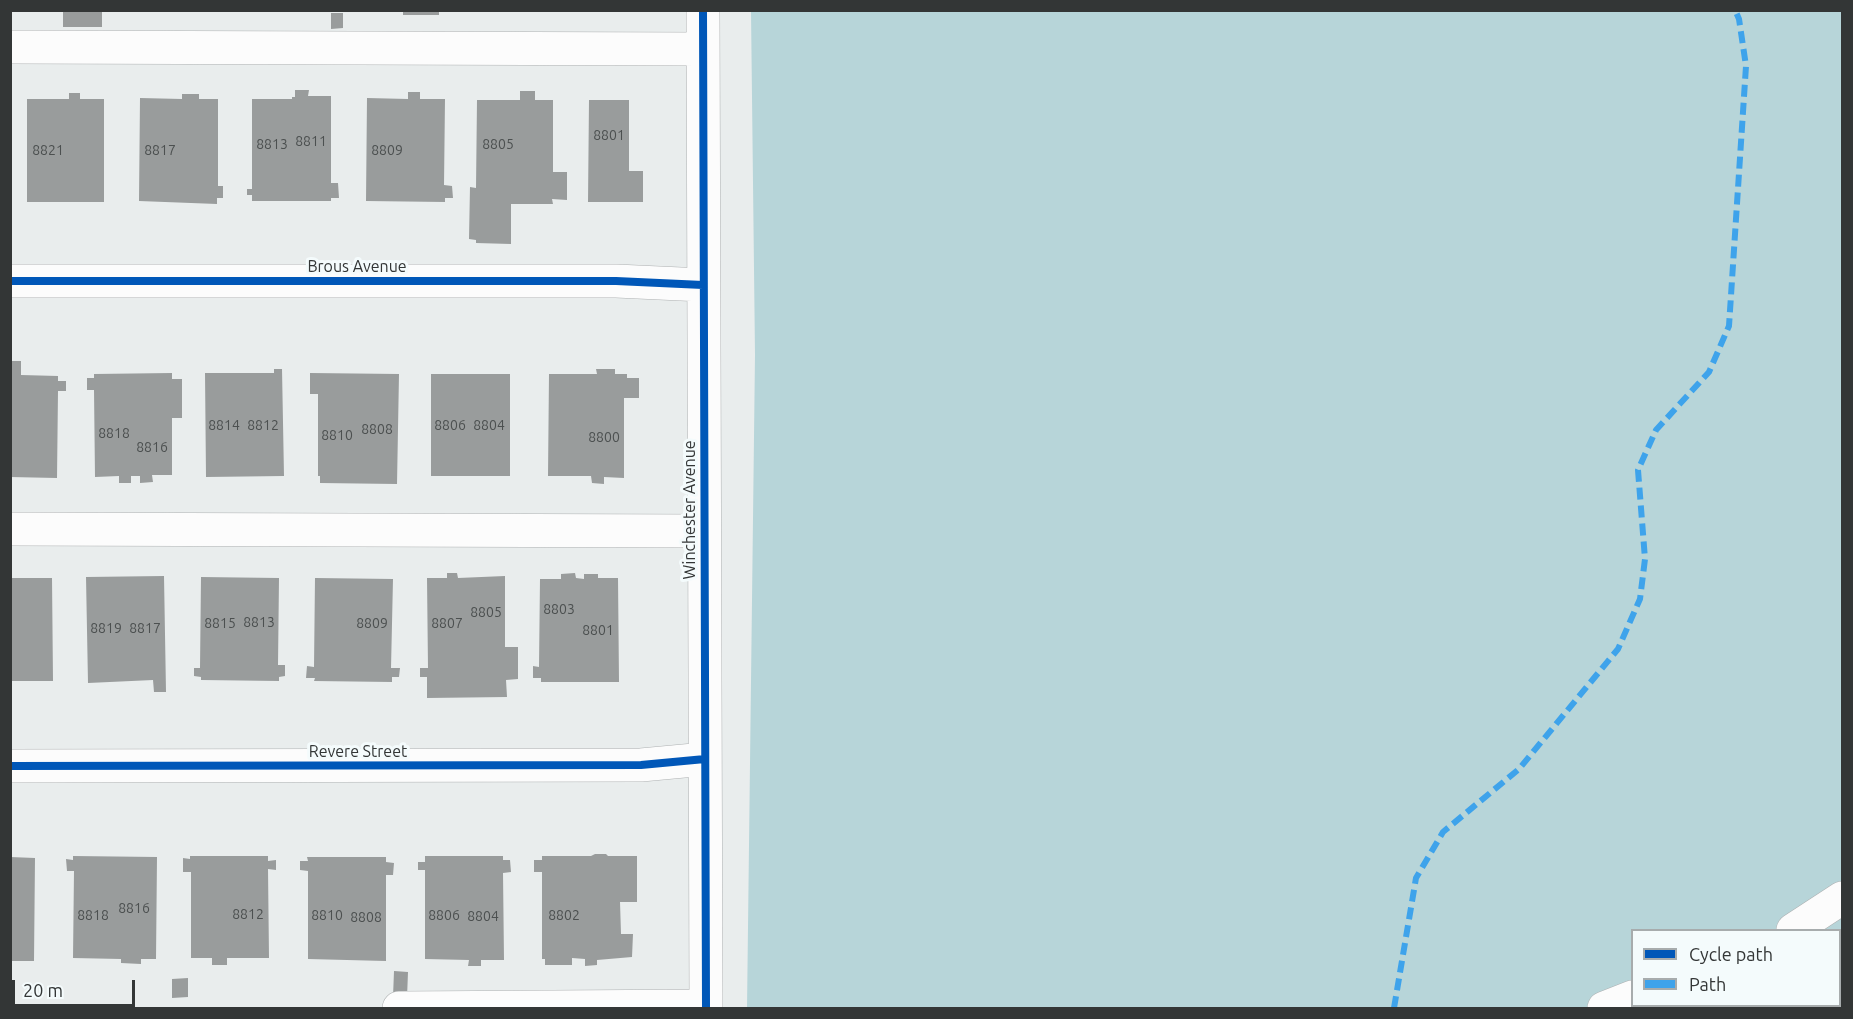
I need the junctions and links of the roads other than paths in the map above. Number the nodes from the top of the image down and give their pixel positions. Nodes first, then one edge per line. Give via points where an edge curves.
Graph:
1 (703, 10) edge
2 (10, 47) edge
3 (703, 49) junction
4 (10, 281) edge
5 (703, 285) junction
6 (10, 529) edge
7 (704, 531) junction
8 (705, 759) junction
9 (10, 766) edge
10 (1842, 898) edge
11 (1795, 929) edge
12 (1631, 997) edge
13 (706, 1007) edge
14 (399, 1008) edge
15 (1604, 1008) edge

1 - 3 street, Winchester Avenue
2 - 3 street
3 - 5 street, Winchester Avenue
4 - 5 street, Brous Avenue via 616,280
5 - 7 street, Winchester Avenue
6 - 7 street
7 - 8 street, Winchester Avenue
8 - 9 street, Revere Street via 629,765
8 - 13 street, Winchester Avenue
10 - 11 street
12 - 15 street
13 - 14 street

